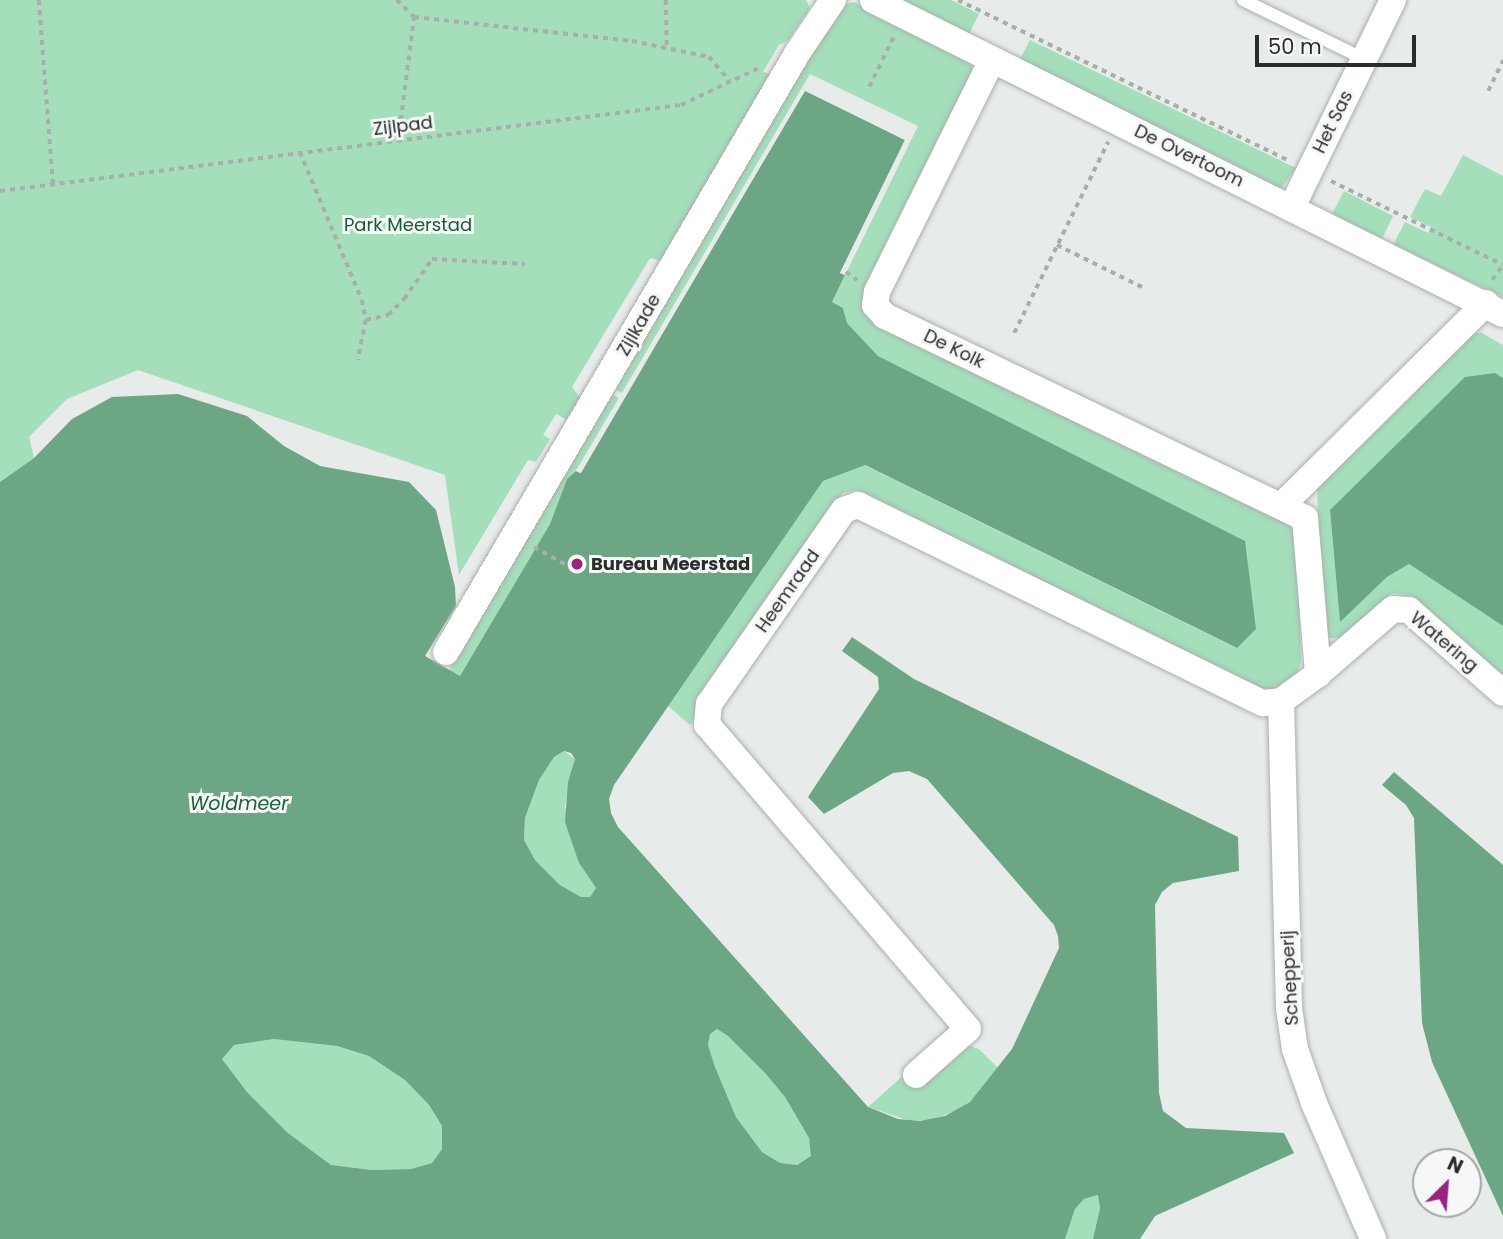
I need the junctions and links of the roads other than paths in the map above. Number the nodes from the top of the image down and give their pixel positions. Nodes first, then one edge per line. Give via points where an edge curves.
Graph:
1 (833, 0) edge
2 (873, 0) edge
3 (1243, 0) edge
4 (1393, 0) edge
5 (1364, 59) junction
6 (992, 60) junction
7 (1292, 207) junction
8 (1494, 309) edge
9 (1282, 505) junction
10 (446, 652) dead end
11 (1318, 674) junction
12 (1503, 693) edge
13 (1281, 701) junction
14 (916, 1075) dead end
15 (1373, 1239) edge

1 - 10 street, Zijlkade
2 - 6 street, De Overtoom
3 - 5 lane
4 - 5 street, Het Sas
5 - 7 street, Het Sas
6 - 7 street, De Overtoom
6 - 9 street, De Kolk via 877,292 875,305 885,316
7 - 8 street, De Overtoom
8 - 9 street
9 - 11 street, De Kolk via 1305,518
11 - 12 street, Watering via 1394,610 1409,610
11 - 13 street
13 - 14 street, Heemraad via 1263,702 858,505 844,510 709,705 707,725 968,1029
13 - 15 street, Schepperij via 1289,1008 1295,1049

